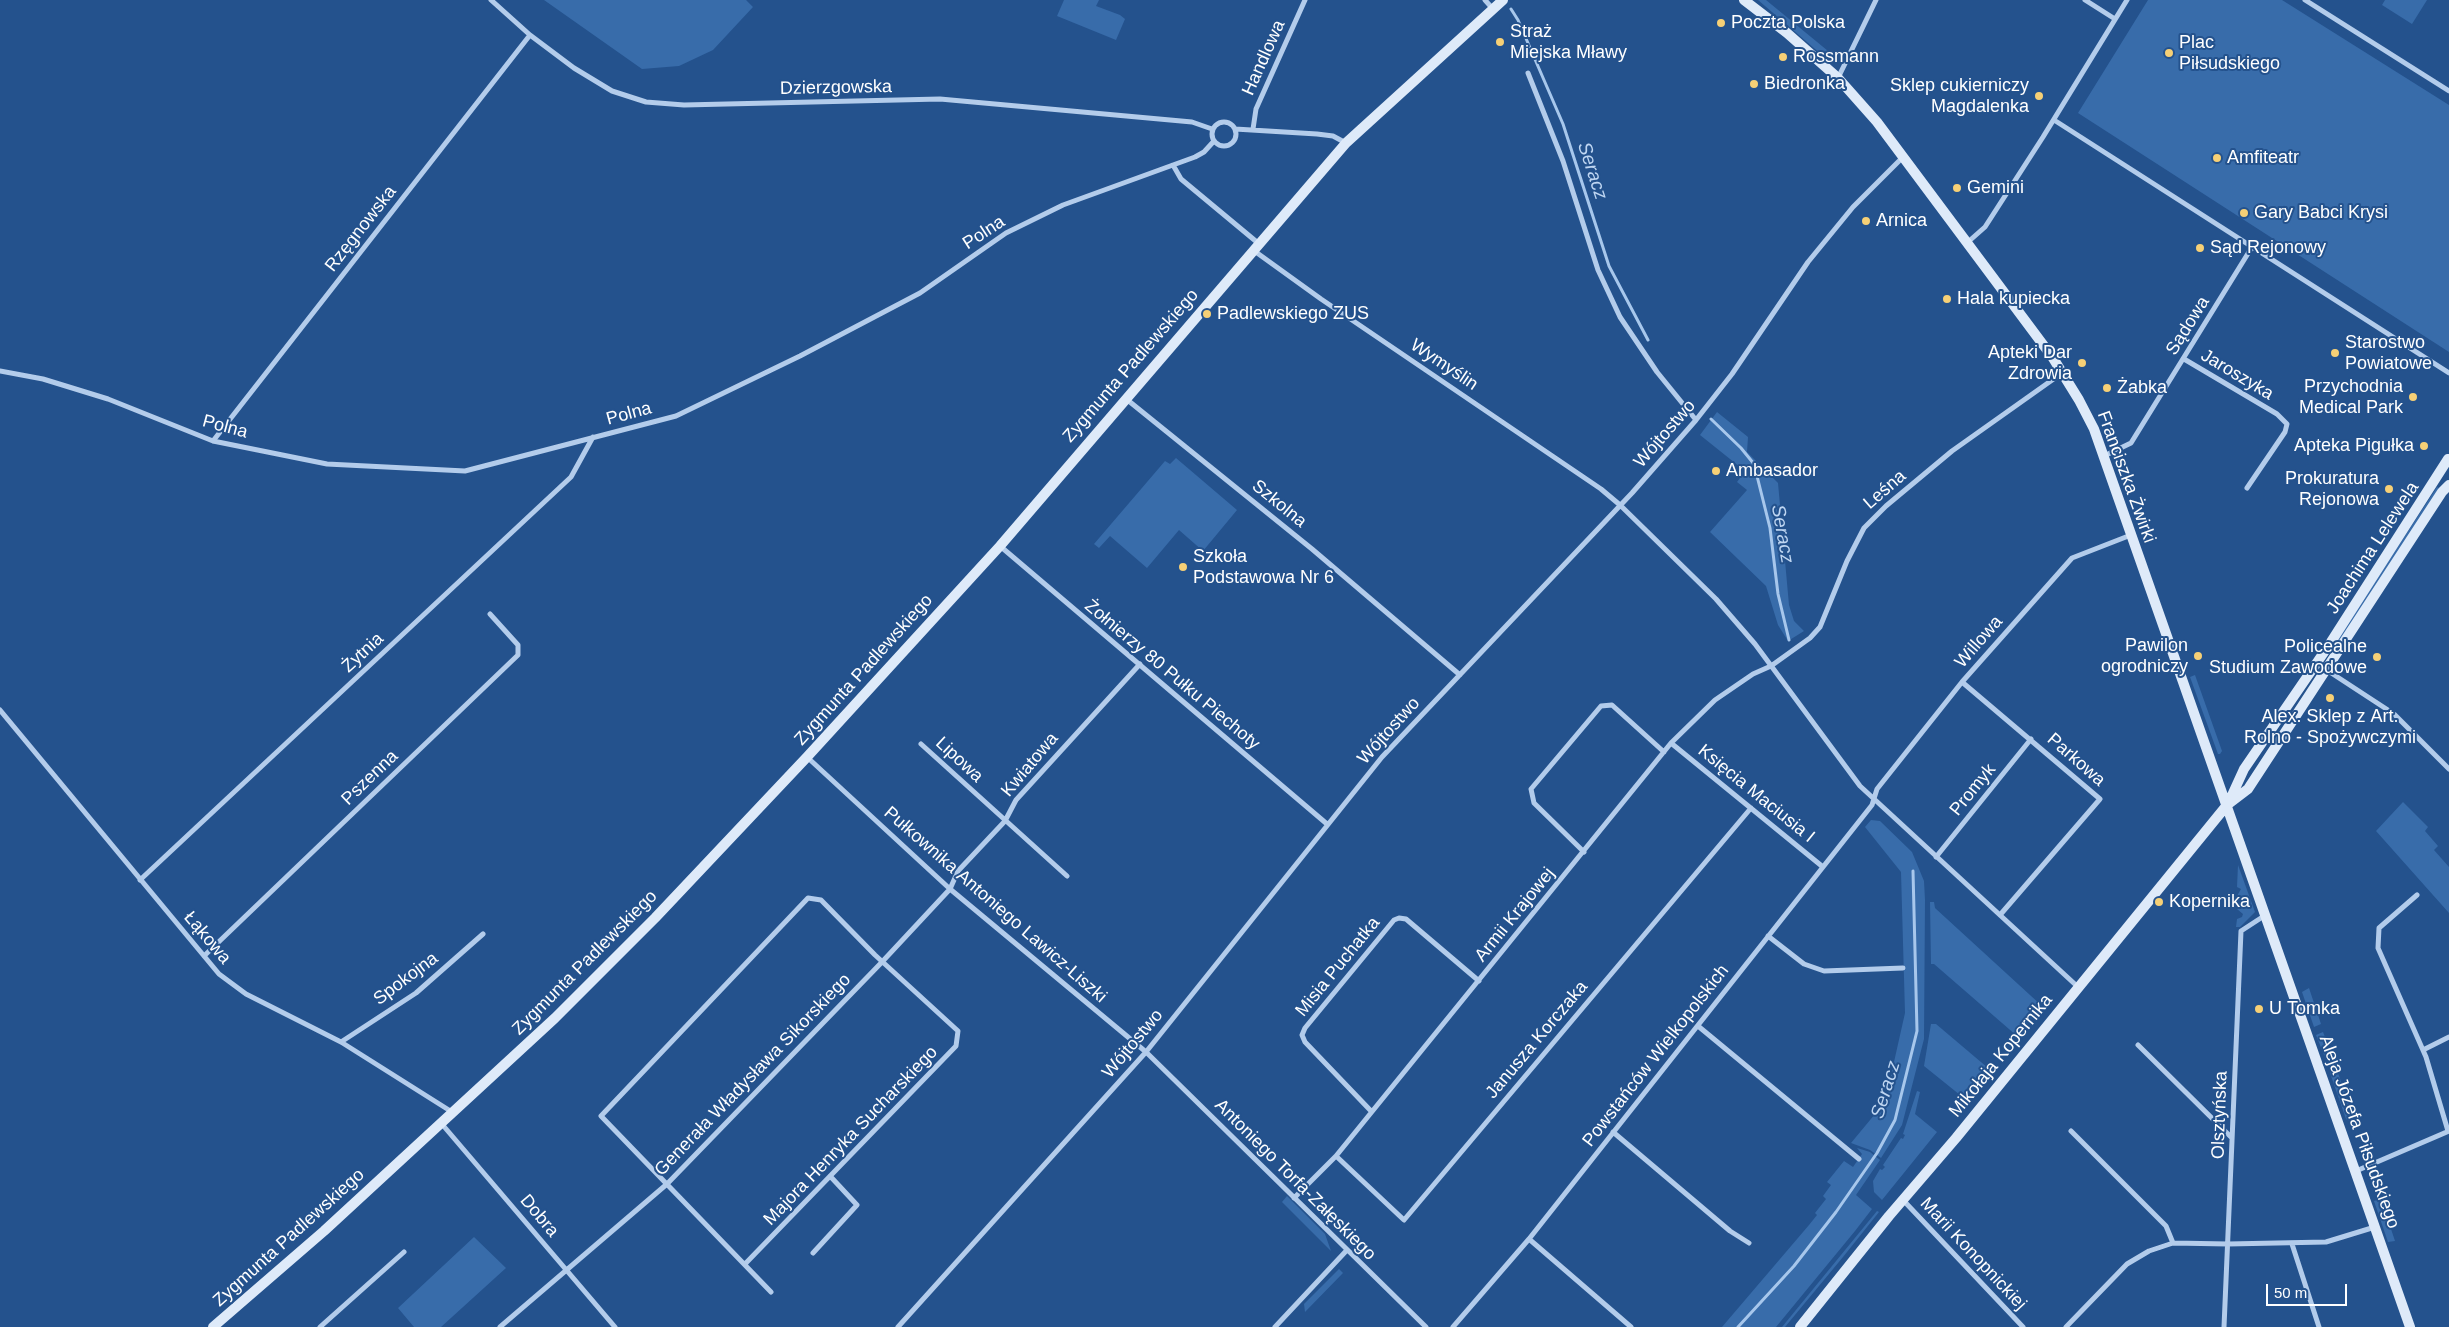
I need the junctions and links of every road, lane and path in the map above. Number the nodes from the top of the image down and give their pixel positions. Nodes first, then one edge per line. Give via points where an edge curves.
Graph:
1 (491, 0) edge
2 (1305, 0) edge
3 (1485, 0) edge
4 (1503, 0) edge
5 (1744, 0) edge
6 (1876, 0) edge
7 (2085, 0) edge
8 (2127, 0) edge
9 (2305, 0) edge
10 (1493, 8) junction
11 (2115, 19) junction
12 (530, 35) junction
13 (1528, 73) dead end
14 (1838, 78) junction
15 (2449, 90) edge
16 (2054, 120) junction
17 (1212, 129) junction
18 (1235, 129) junction
19 (1253, 129) junction
20 (1214, 141) junction
21 (1346, 143) junction
22 (1904, 157) junction
23 (1173, 165) junction
24 (1968, 242) junction
25 (1256, 246) junction
26 (2252, 247) junction
27 (2184, 359) junction
28 (0, 371) edge
29 (2063, 373) junction
30 (2449, 373) edge
31 (1125, 398) junction
32 (1696, 420) junction
33 (594, 437) junction
34 (213, 441) junction
35 (2103, 456) junction
36 (2449, 461) edge
37 (2449, 485) edge
38 (2247, 488) dead end
39 (1620, 505) junction
40 (2131, 535) junction
41 (1000, 546) junction
42 (490, 614) dead end
43 (2316, 663) junction
44 (1140, 664) junction
45 (1771, 666) junction
46 (2326, 669) junction
47 (1460, 675) junction
48 (1962, 682) junction
49 (0, 710) edge
50 (2031, 739) junction
51 (1671, 742) junction
52 (921, 744) dead end
53 (1664, 752) junction
54 (806, 757) junction
55 (2449, 769) edge
56 (1872, 798) junction
57 (2227, 805) junction
58 (1751, 808) junction
59 (1005, 821) junction
60 (1327, 824) junction
61 (1584, 852) junction
62 (1936, 857) junction
63 (1823, 867) junction
64 (1067, 876) dead end
65 (140, 880) junction
66 (950, 889) junction
67 (2416, 895) dead end
68 (2000, 915) junction
69 (2264, 916) junction
70 (483, 934) dead end
71 (1768, 936) junction
72 (204, 956) junction
73 (882, 962) junction
74 (1904, 968) dead end
75 (1479, 981) junction
76 (2078, 987) junction
77 (1698, 1026) junction
78 (2449, 1037) edge
79 (341, 1042) junction
80 (2138, 1045) dead end
81 (2423, 1050) junction
82 (1146, 1052) junction
83 (1372, 1111) junction
84 (452, 1112) junction
85 (441, 1123) junction
86 (2071, 1131) dead end
87 (2449, 1131) edge
88 (1613, 1132) junction
89 (2232, 1138) junction
90 (1336, 1156) junction
91 (1859, 1159) dead end
92 (2356, 1171) junction
93 (830, 1176) junction
94 (667, 1184) junction
95 (1294, 1198) junction
96 (1902, 1200) junction
97 (2375, 1227) junction
98 (1529, 1239) junction
99 (2173, 1243) junction
100 (1750, 1244) dead end
101 (2228, 1244) junction
102 (2292, 1244) junction
103 (1347, 1250) junction
104 (404, 1252) dead end
105 (813, 1253) dead end
106 (745, 1264) junction
107 (567, 1270) junction
108 (772, 1292) dead end
109 (213, 1327) edge
110 (320, 1327) edge
111 (500, 1327) edge
112 (615, 1327) edge
113 (898, 1327) edge
114 (1275, 1327) edge
115 (1426, 1327) edge
116 (1453, 1327) edge
117 (1631, 1327) edge
118 (1800, 1327) edge
119 (2023, 1327) edge
120 (2066, 1327) edge
121 (2224, 1327) edge
122 (2319, 1327) edge
123 (2410, 1327) edge

1 - 12 street, Dzierzgowska
2 - 19 street, Handlowa via 1256,109
3 - 10 street
4 - 10 street, Zygmunta Padlewskiego
5 - 14 street, Franciszka Żwirki
6 - 14 street
7 - 11 street
8 - 11 street
9 - 15 street
10 - 21 street, Zygmunta Padlewskiego
11 - 16 street
12 - 17 street, Dzierzgowska via 612,92 646,102 684,105 940,99 1192,122
12 - 34 street, Rzęgnowska
13 - 32 street via 1563,162 1598,270 1620,316 1656,372
14 - 22 street, Franciszka Żwirki
16 - 24 street via 1985,227
16 - 26 street
17 - 18 street, Dzierzgowska via 1222,121
17 - 20 street
18 - 19 street, Dzierzgowska
18 - 20 street via 1235,138 1230,144 1221,146
19 - 21 street, Dzierzgowska via 1333,136
20 - 23 street, Polna via 1204,152
21 - 25 street, Zygmunta Padlewskiego
22 - 24 street, Franciszka Żwirki
22 - 32 street, Wójtostwo via 1853,206 1808,262 1732,374
23 - 25 street, Wymyślin via 1181,179
23 - 33 street, Polna via 1063,205 1006,233 920,293 676,416
24 - 29 street, Franciszka Żwirki
25 - 31 street, Zygmunta Padlewskiego
25 - 39 street, Wymyślin via 1321,300
26 - 27 street, Sądowa
26 - 30 street
27 - 35 street, Sądowa via 2131,444
27 - 38 street, Jaroszyka via 2277,414 2287,424 2285,432
28 - 34 street, Polna via 42,379 108,399
29 - 35 street, Franciszka Żwirki via 2094,429
29 - 45 street, Leśna via 1952,451 1864,528 1846,561 1820,627
31 - 41 street, Zygmunta Padlewskiego
31 - 47 street, Szkolna via 1305,543
32 - 39 street, Wójtostwo
33 - 34 street, Polna via 465,471 327,464
33 - 65 street, Żytnia via 571,477
35 - 40 street, Franciszka Żwirki
36 - 43 street, Joachima Lelewela
37 - 46 street, Joachima Lelewela
39 - 45 street, Wymyślin via 1716,598
39 - 47 street, Wójtostwo
40 - 48 street, Willowa via 2072,558
40 - 57 street, Franciszka Żwirki
41 - 44 street, Żołnierzy 80 Pułku Piechoty
41 - 54 street, Zygmunta Padlewskiego
42 - 72 street, Pszenna via 518,645 518,655
43 - 46 street
43 - 57 street, Joachima Lelewela via 2244,768
44 - 59 street, Kwiatowa via 1016,800
44 - 60 street, Żołnierzy 80 Pułku Piechoty
45 - 51 street, Armii Krajowej via 1753,674 1715,700
45 - 56 street, Wymyślin
46 - 55 street via 2394,714
46 - 57 street, Joachima Lelewela via 2248,789
47 - 60 street, Wójtostwo via 1382,757
48 - 50 street, Parkowa
48 - 56 street, Willowa
49 - 65 street, Łąkowa
50 - 62 street, Promyk
50 - 68 street, Parkowa via 2100,799
51 - 53 street, Armii Krajowej
51 - 58 street, Księcia Maciusia I
52 - 59 street, Lipowa
53 - 61 street, Armii Krajowej
53 - 61 street via 1612,706 1601,706 1531,790 1534,803
54 - 66 street, Pułkownika Antoniego Lawicz-Liszki
54 - 84 street, Zygmunta Padlewskiego via 655,918 555,1018
56 - 62 street, Wymyślin
56 - 63 street, Powstańców Wielkopolskich via 1872,805
57 - 69 street, Aleja Józefa Piłsudskiego
57 - 76 street, Mikołaja Kopernika
58 - 63 street, Księcia Maciusia I
58 - 90 street, Janusza Korczaka via 1404,1220
59 - 64 street, Lipowa
59 - 66 street, Kwiatowa via 958,871
60 - 82 street, Wójtostwo
61 - 75 street, Armii Krajowej
62 - 68 street, Wymyślin
63 - 71 street, Powstańców Wielkopolskich
65 - 72 street, Łąkowa
66 - 73 street, Generała Władysława Sikorskiego
66 - 82 street, Pułkownika Antoniego Lawicz-Liszki
67 - 81 street via 2379,928 2377,940
68 - 76 street, Wymyślin
69 - 89 street, Olsztyńska via 2241,931
69 - 92 street, Aleja Józefa Piłsudskiego
70 - 79 street, Spokojna via 416,993
71 - 74 street via 1804,964 1824,971
71 - 77 street, Powstańców Wielkopolskich
72 - 79 street, Łąkowa via 219,974 246,994
73 - 93 street, Majora Henryka Sucharskiego via 958,1031 956,1046
73 - 94 street, Generała Władysława Sikorskiego
73 - 94 street via 821,900 808,898 601,1116
75 - 83 street, Armii Krajowej
75 - 83 street, Misia Puchatka via 1406,919 1399,918 1394,920 1305,1028 1302,1035 1305,1042
76 - 96 street, Mikołaja Kopernika
77 - 88 street, Powstańców Wielkopolskich
77 - 91 street
78 - 81 street
79 - 84 street, Łąkowa
80 - 89 street
81 - 87 street
82 - 95 street, Antoniego Torfa-Załęskiego
82 - 113 street, Wójtostwo
83 - 90 street, Armii Krajowej
84 - 85 street, Zygmunta Padlewskiego
85 - 107 street, Dobra
85 - 109 street, Zygmunta Padlewskiego
86 - 99 street via 2166,1226
87 - 92 street
88 - 98 street, Powstańców Wielkopolskich
88 - 100 street via 1730,1231
89 - 101 street, Olsztyńska
90 - 95 street, Armii Krajowej
92 - 97 street, Aleja Józefa Piłsudskiego
93 - 105 street via 857,1205
93 - 106 street, Majora Henryka Sucharskiego
94 - 106 street
94 - 107 street, Generała Władysława Sikorskiego
95 - 103 street, Antoniego Torfa-Załęskiego
96 - 118 street, Mikołaja Kopernika
96 - 119 street, Marii Konopnickiej
97 - 102 street via 2326,1242
97 - 123 street, Aleja Józefa Piłsudskiego
98 - 116 street, Powstańców Wielkopolskich
98 - 117 street
99 - 101 street
99 - 120 street via 2149,1251 2128,1264
101 - 102 street
101 - 121 street, Olsztyńska
102 - 122 street
103 - 114 street
103 - 115 street, Antoniego Torfa-Załęskiego
104 - 110 street
106 - 108 street
107 - 111 street, Generała Władysława Sikorskiego
107 - 112 street, Dobra

